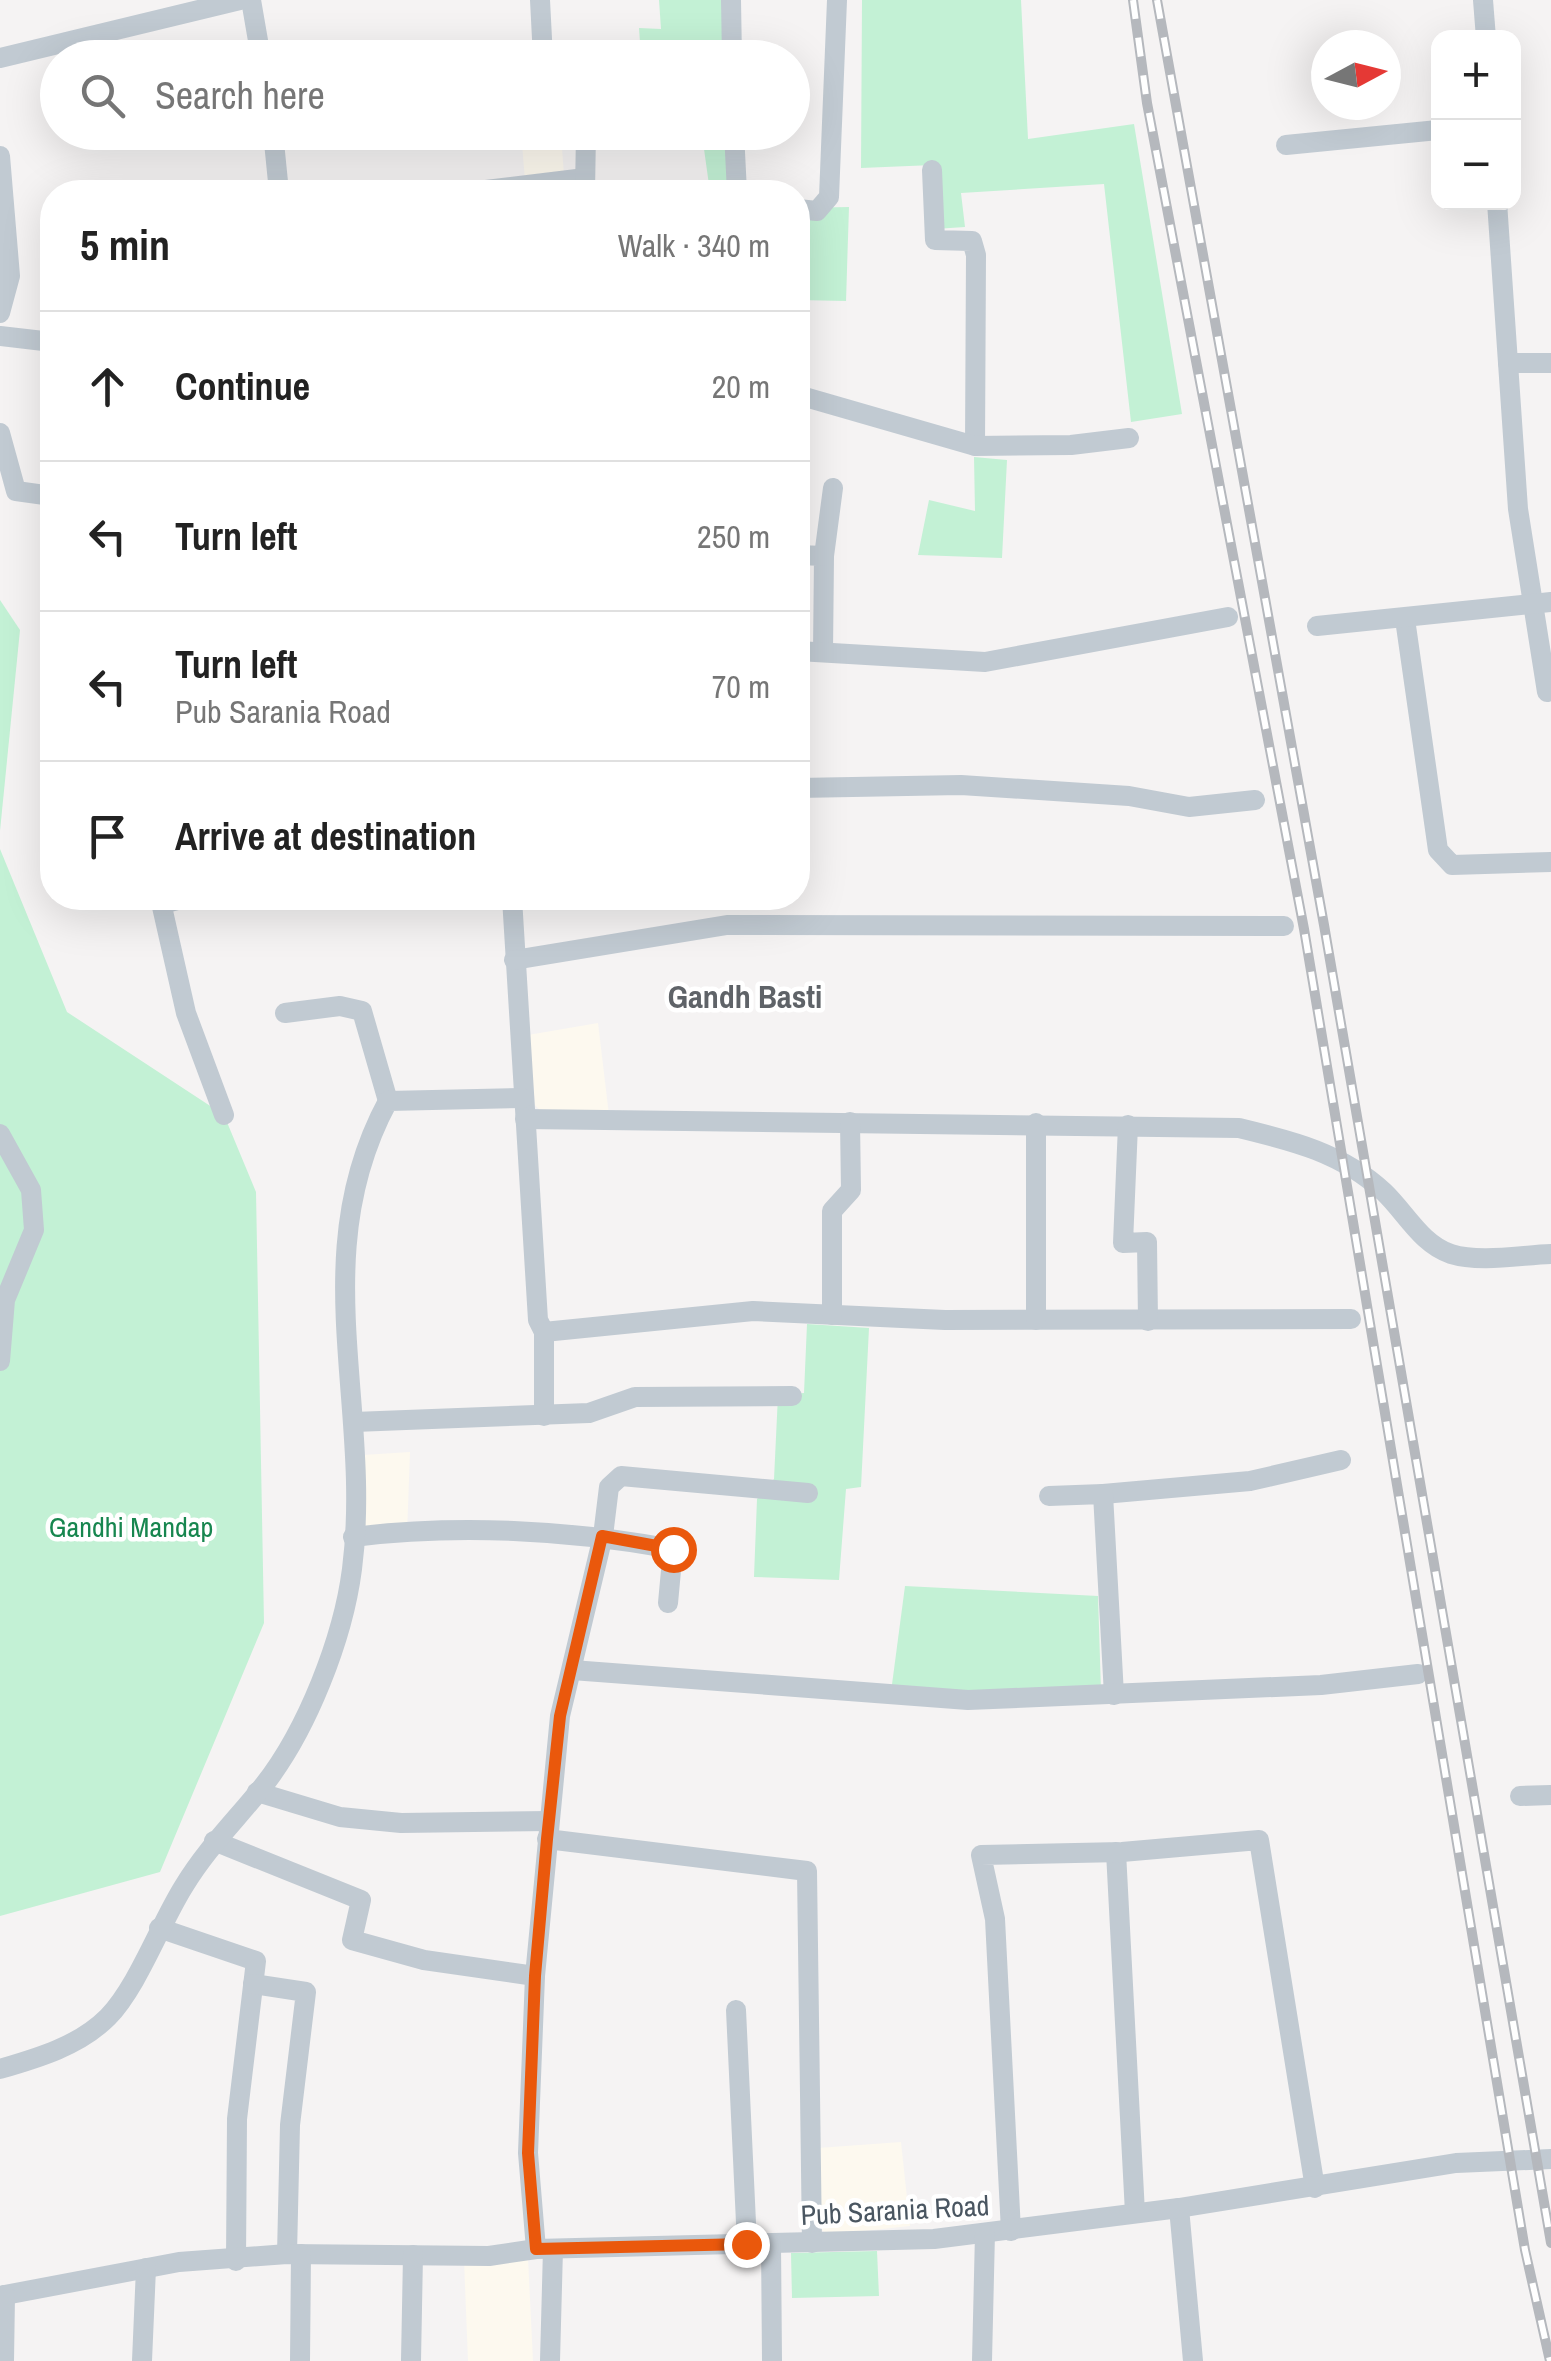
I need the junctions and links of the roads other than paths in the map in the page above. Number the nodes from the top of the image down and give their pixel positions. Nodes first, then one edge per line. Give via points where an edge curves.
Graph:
1 (240, 0) edge
2 (250, 0) edge
3 (540, 0) edge
4 (731, 0) edge
5 (836, 0) edge
6 (1483, 0) edge
7 (1485, 30) edge
8 (74, 40) edge
9 (258, 40) edge
10 (542, 40) edge
11 (732, 40) edge
12 (40, 48) edge
13 (0, 58) edge
14 (1431, 131) edge
15 (1286, 144) dead end
16 (275, 150) edge
17 (586, 150) edge
18 (735, 150) edge
19 (0, 156) edge
20 (932, 170) dead end
21 (279, 180) edge
22 (585, 180) edge
23 (736, 180) edge
24 (810, 210) edge
25 (1498, 210) edge
26 (0, 312) edge
27 (0, 336) edge
28 (40, 341) edge
29 (1508, 363) junction
30 (1551, 364) edge
31 (810, 398) edge
32 (0, 433) edge
33 (1129, 438) dead end
34 (975, 446) junction
35 (833, 488) dead end
36 (40, 494) edge
37 (810, 555) edge
38 (824, 556) junction
39 (1544, 603) edge
40 (1228, 617) dead end
41 (1405, 620) junction
42 (1317, 626) dead end
43 (823, 650) junction
44 (810, 651) edge
45 (1547, 692) dead end
46 (810, 788) edge
47 (1254, 800) dead end
48 (1551, 862) edge
49 (163, 910) edge
50 (512, 910) edge
51 (1284, 926) dead end
52 (514, 960) junction
53 (285, 1013) dead end
54 (388, 1101) junction
55 (523, 1108) junction
56 (224, 1115) dead end
57 (850, 1122) junction
58 (1036, 1124) junction
59 (1128, 1126) junction
60 (0, 1134) edge
61 (1551, 1254) edge
62 (832, 1315) junction
63 (1350, 1319) dead end
64 (1036, 1320) junction
65 (1148, 1321) junction
66 (544, 1332) junction
67 (0, 1361) edge
68 (792, 1396) dead end
69 (544, 1416) junction
70 (354, 1422) junction
71 (1341, 1460) dead end
72 (808, 1493) dead end
73 (1103, 1494) junction
74 (1049, 1496) dead end
75 (602, 1536) junction
76 (353, 1537) junction
77 (668, 1603) dead end
78 (572, 1670) junction
79 (1418, 1674) dead end
80 (1114, 1695) junction
81 (257, 1792) junction
82 (1551, 1795) edge
83 (1520, 1796) dead end
84 (548, 1830) junction
85 (214, 1841) junction
86 (1116, 1852) junction
87 (158, 1928) junction
88 (535, 1976) junction
89 (253, 1984) junction
90 (736, 2010) dead end
91 (0, 2069) edge
92 (1551, 2159) edge
93 (1315, 2188) junction
94 (1180, 2208) junction
95 (1135, 2213) junction
96 (1011, 2231) junction
97 (986, 2233) junction
98 (812, 2242) junction
99 (746, 2244) junction
100 (771, 2244) junction
101 (545, 2249) junction
102 (294, 2254) junction
103 (413, 2255) junction
104 (236, 2261) junction
105 (146, 2268) junction
106 (2, 2296) edge
107 (4, 2361) edge
108 (142, 2361) edge
109 (300, 2361) edge
110 (411, 2361) edge
111 (550, 2361) edge
112 (772, 2361) edge
113 (982, 2361) edge
114 (1193, 2361) edge

1 - 8 street
2 - 9 street
3 - 10 street
4 - 11 street
5 - 24 street via 830,197
6 - 7 street
12 - 13 street
14 - 15 street
16 - 21 street
17 - 22 street
18 - 23 street
19 - 26 street via 10,276
20 - 34 street via 934,240 972,240 976,255
25 - 29 street
27 - 28 street
29 - 30 street
29 - 39 street via 1518,509
31 - 34 street
32 - 36 street via 16,491
33 - 34 street
35 - 38 street
37 - 38 street
38 - 43 street
39 - 41 street
39 - 45 street
40 - 43 street via 985,662
41 - 42 street
41 - 48 street via 1438,850 1452,865
43 - 44 street
46 - 47 street via 961,785 1129,796 1189,807
49 - 56 street via 186,1013
50 - 52 street
51 - 52 street via 727,925
52 - 55 street
53 - 54 street via 340,1006 362,1011
54 - 55 street
54 - 70 street via 366,1140 342,1258
55 - 57 street
55 - 66 street
57 - 58 street
57 - 62 street via 852,1190 832,1211
58 - 59 street
58 - 64 street
59 - 61 street via 1239,1128 1313,1146 1366,1178 1450,1254
59 - 65 street via 1123,1243 1147,1242
60 - 67 street via 30,1190 34,1230 5,1300
62 - 64 street
62 - 66 street via 753,1312
63 - 65 street
64 - 65 street
66 - 69 street
68 - 69 street via 635,1396 589,1413
69 - 70 street
70 - 76 street
71 - 73 street via 1250,1480
72 - 75 street via 621,1476 609,1488
73 - 74 street
73 - 80 street
75 - 76 street via 404,1530
75 - 77 street via 673,1549
75 - 78 street
76 - 81 street via 352,1571 320,1688
78 - 80 street via 968,1700
78 - 84 street via 560,1716
79 - 80 street
81 - 84 street via 340,1817
81 - 85 street
82 - 83 street
84 - 88 street
84 - 98 street via 807,1871
85 - 87 street
85 - 88 street via 361,1900 352,1940 424,1960
86 - 93 street via 1259,1840
86 - 95 street
86 - 96 street via 981,1856 995,1920
87 - 89 street via 256,1961
87 - 91 street via 108,2016 63,2048
88 - 101 street via 528,2153
89 - 102 street via 306,1992 290,2125
89 - 104 street via 237,2119
90 - 99 street
92 - 93 street, Pub Sarania Road via 1456,2162
93 - 94 street, Pub Sarania Road
94 - 95 street, Pub Sarania Road
94 - 114 street
95 - 96 street, Pub Sarania Road
96 - 97 street, Pub Sarania Road
97 - 98 street, Pub Sarania Road
97 - 113 street
98 - 100 street, Pub Sarania Road
99 - 100 street, Pub Sarania Road
99 - 101 street, Pub Sarania Road
100 - 112 street
101 - 103 street, Pub Sarania Road
101 - 111 street
102 - 103 street, Pub Sarania Road
102 - 104 street, Pub Sarania Road
102 - 109 street
103 - 110 street
104 - 105 street, Pub Sarania Road
105 - 106 street, Pub Sarania Road
105 - 108 street
106 - 107 street

